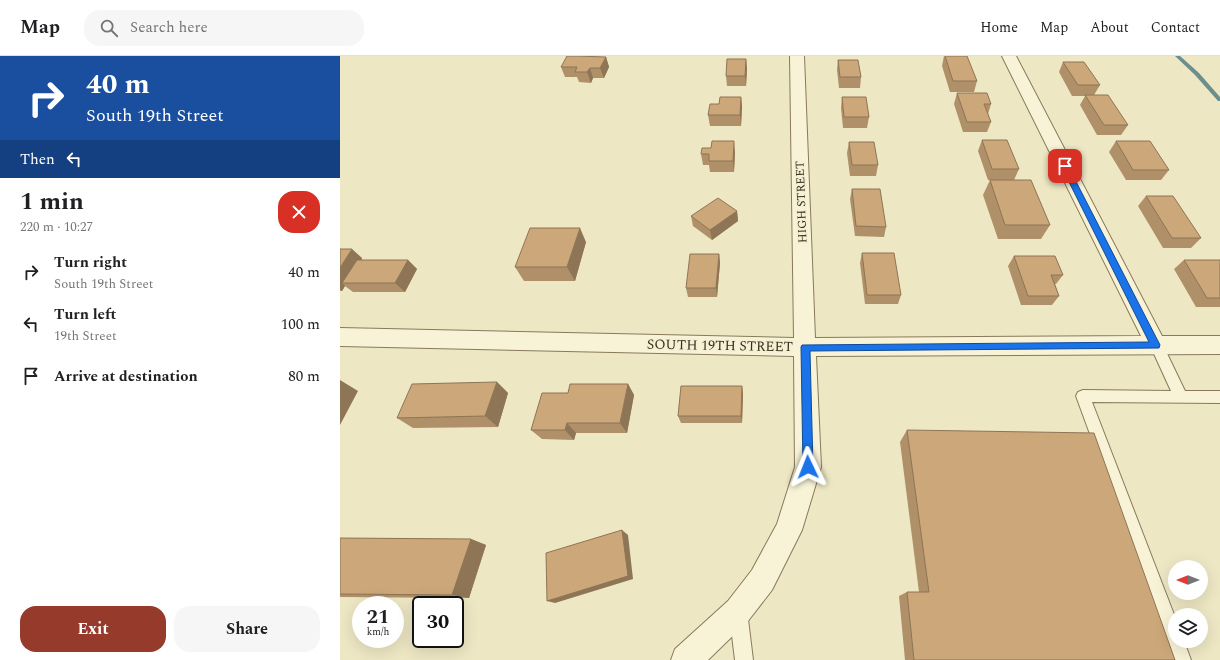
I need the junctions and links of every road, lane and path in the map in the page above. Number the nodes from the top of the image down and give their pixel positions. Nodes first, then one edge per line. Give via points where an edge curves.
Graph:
1 (797, 56) edge
2 (1009, 56) edge
3 (340, 337) edge
4 (1156, 345) junction
5 (1220, 345) edge
6 (805, 347) junction
7 (1181, 397) junction
8 (1220, 397) edge
9 (738, 611) junction
10 (1168, 622) edge
11 (1178, 648) edge
12 (686, 660) edge
13 (744, 660) edge
14 (1182, 660) edge

1 - 6 street, HIGH STREET
2 - 4 street
3 - 6 street, SOUTH 19TH STREET
4 - 5 street, SOUTH 19TH STREET
4 - 6 street, SOUTH 19TH STREET
4 - 7 lane
6 - 9 street, HIGH STREET via 808,467 789,530 762,580
7 - 8 lane
7 - 10 lane via 1083,396
9 - 12 street, HIGH STREET
9 - 13 lane
11 - 14 lane

